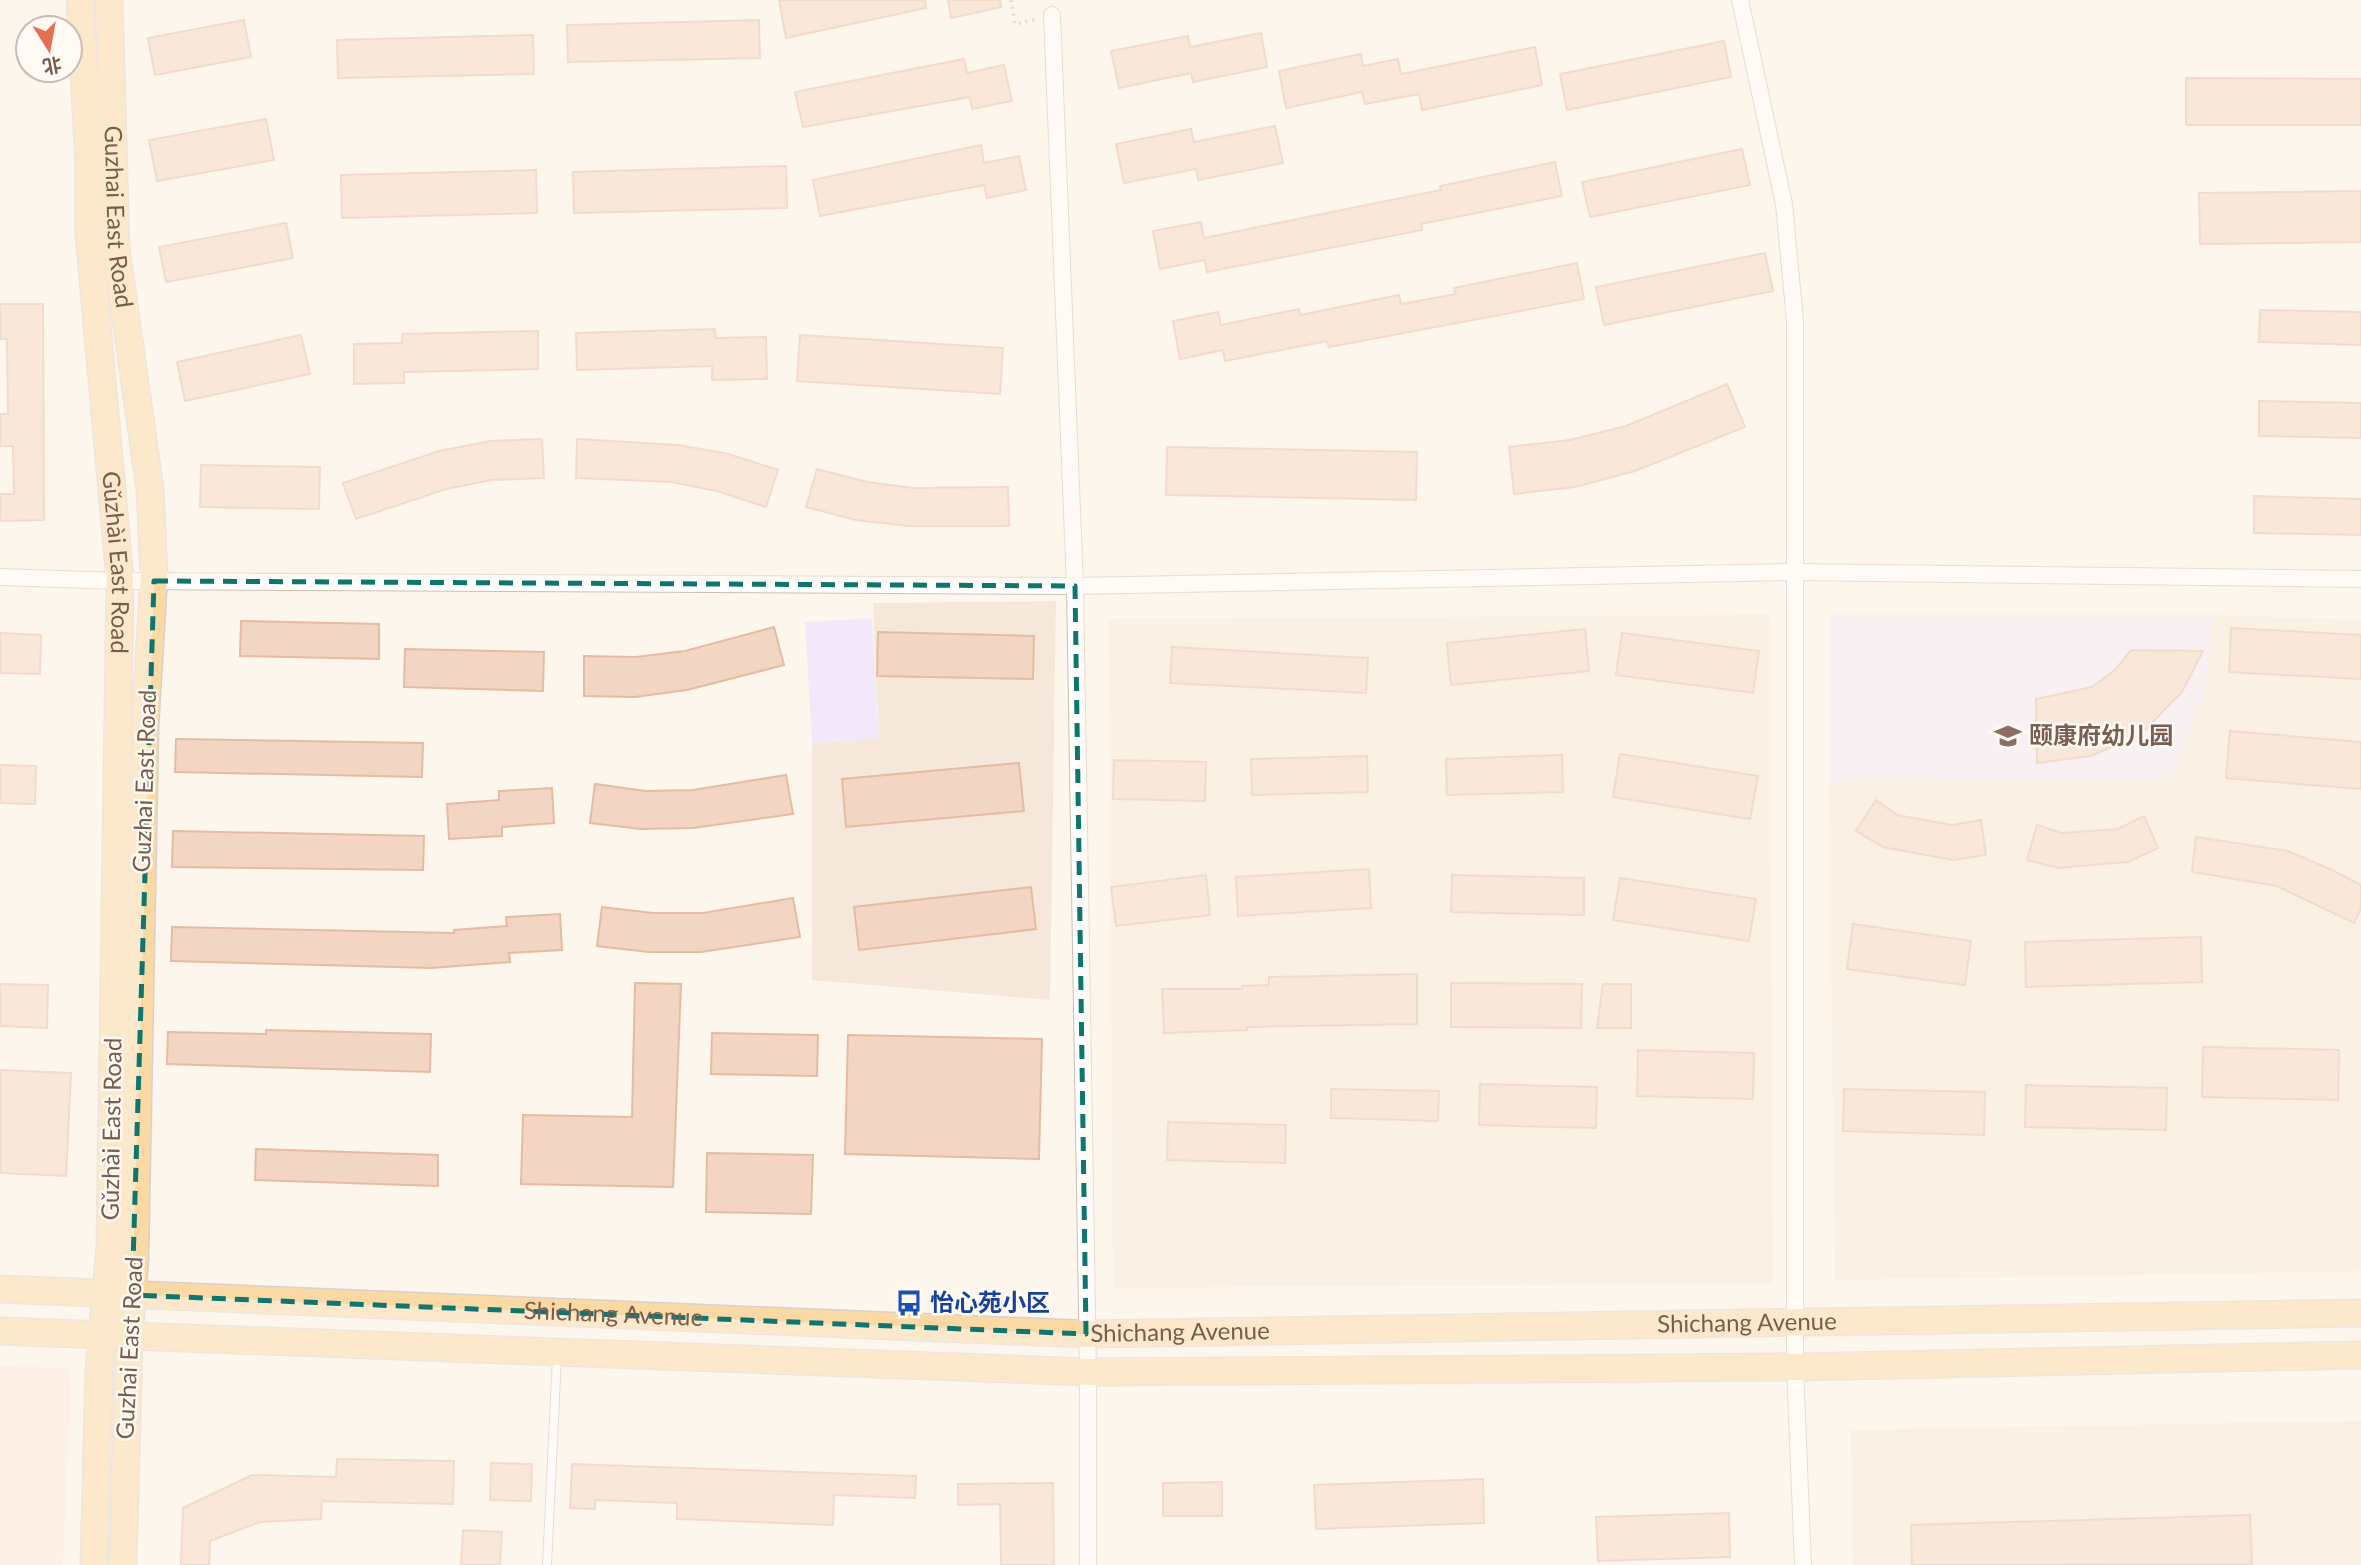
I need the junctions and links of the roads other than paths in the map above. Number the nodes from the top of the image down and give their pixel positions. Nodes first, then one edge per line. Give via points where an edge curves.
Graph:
1 (80, 0) edge
2 (109, 0) edge
3 (1740, 0) edge
4 (1052, 15) road end
5 (1793, 572) junction
6 (0, 577) edge
7 (2361, 579) edge
8 (120, 581) junction
9 (154, 581) junction
10 (1075, 586) junction
11 (0, 1289) edge
12 (120, 1294) junction
13 (2361, 1313) edge
14 (1795, 1323) junction
15 (0, 1331) edge
16 (1086, 1334) junction
17 (116, 1337) junction
18 (557, 1353) junction
19 (2361, 1355) edge
20 (1795, 1367) junction
21 (1088, 1372) junction
22 (94, 1565) edge
23 (123, 1565) edge
24 (547, 1565) edge
25 (1088, 1565) edge
26 (1803, 1565) edge

1 - 8 main road, Gǔzhài East Road via 89,235
2 - 9 main road, Guzhai East Road via 116,249 150,489
3 - 5 street via 1784,204 1796,321
4 - 10 street
5 - 7 street
5 - 10 street
5 - 14 street
6 - 8 street
8 - 9 street
8 - 12 main road, Gǔzhài East Road
9 - 10 street
9 - 12 main road, Guzhai East Road
10 - 16 street
11 - 12 main road, Shichang Avenue
12 - 16 main road, Shichang Avenue
12 - 17 main road, Gǔzhài East Road
13 - 14 main road, Shichang Avenue
14 - 16 main road, Shichang Avenue
14 - 20 street
15 - 17 main road, Shichang Avenue
16 - 21 street
17 - 18 main road, Shichang Avenue
17 - 22 main road, Guzhai East Road via 99,1371
17 - 23 main road, Guzhai East Road
18 - 21 main road, Shichang Avenue
18 - 24 lane
19 - 20 main road, Shichang Avenue
20 - 21 main road, Shichang Avenue
20 - 26 street
21 - 25 street

